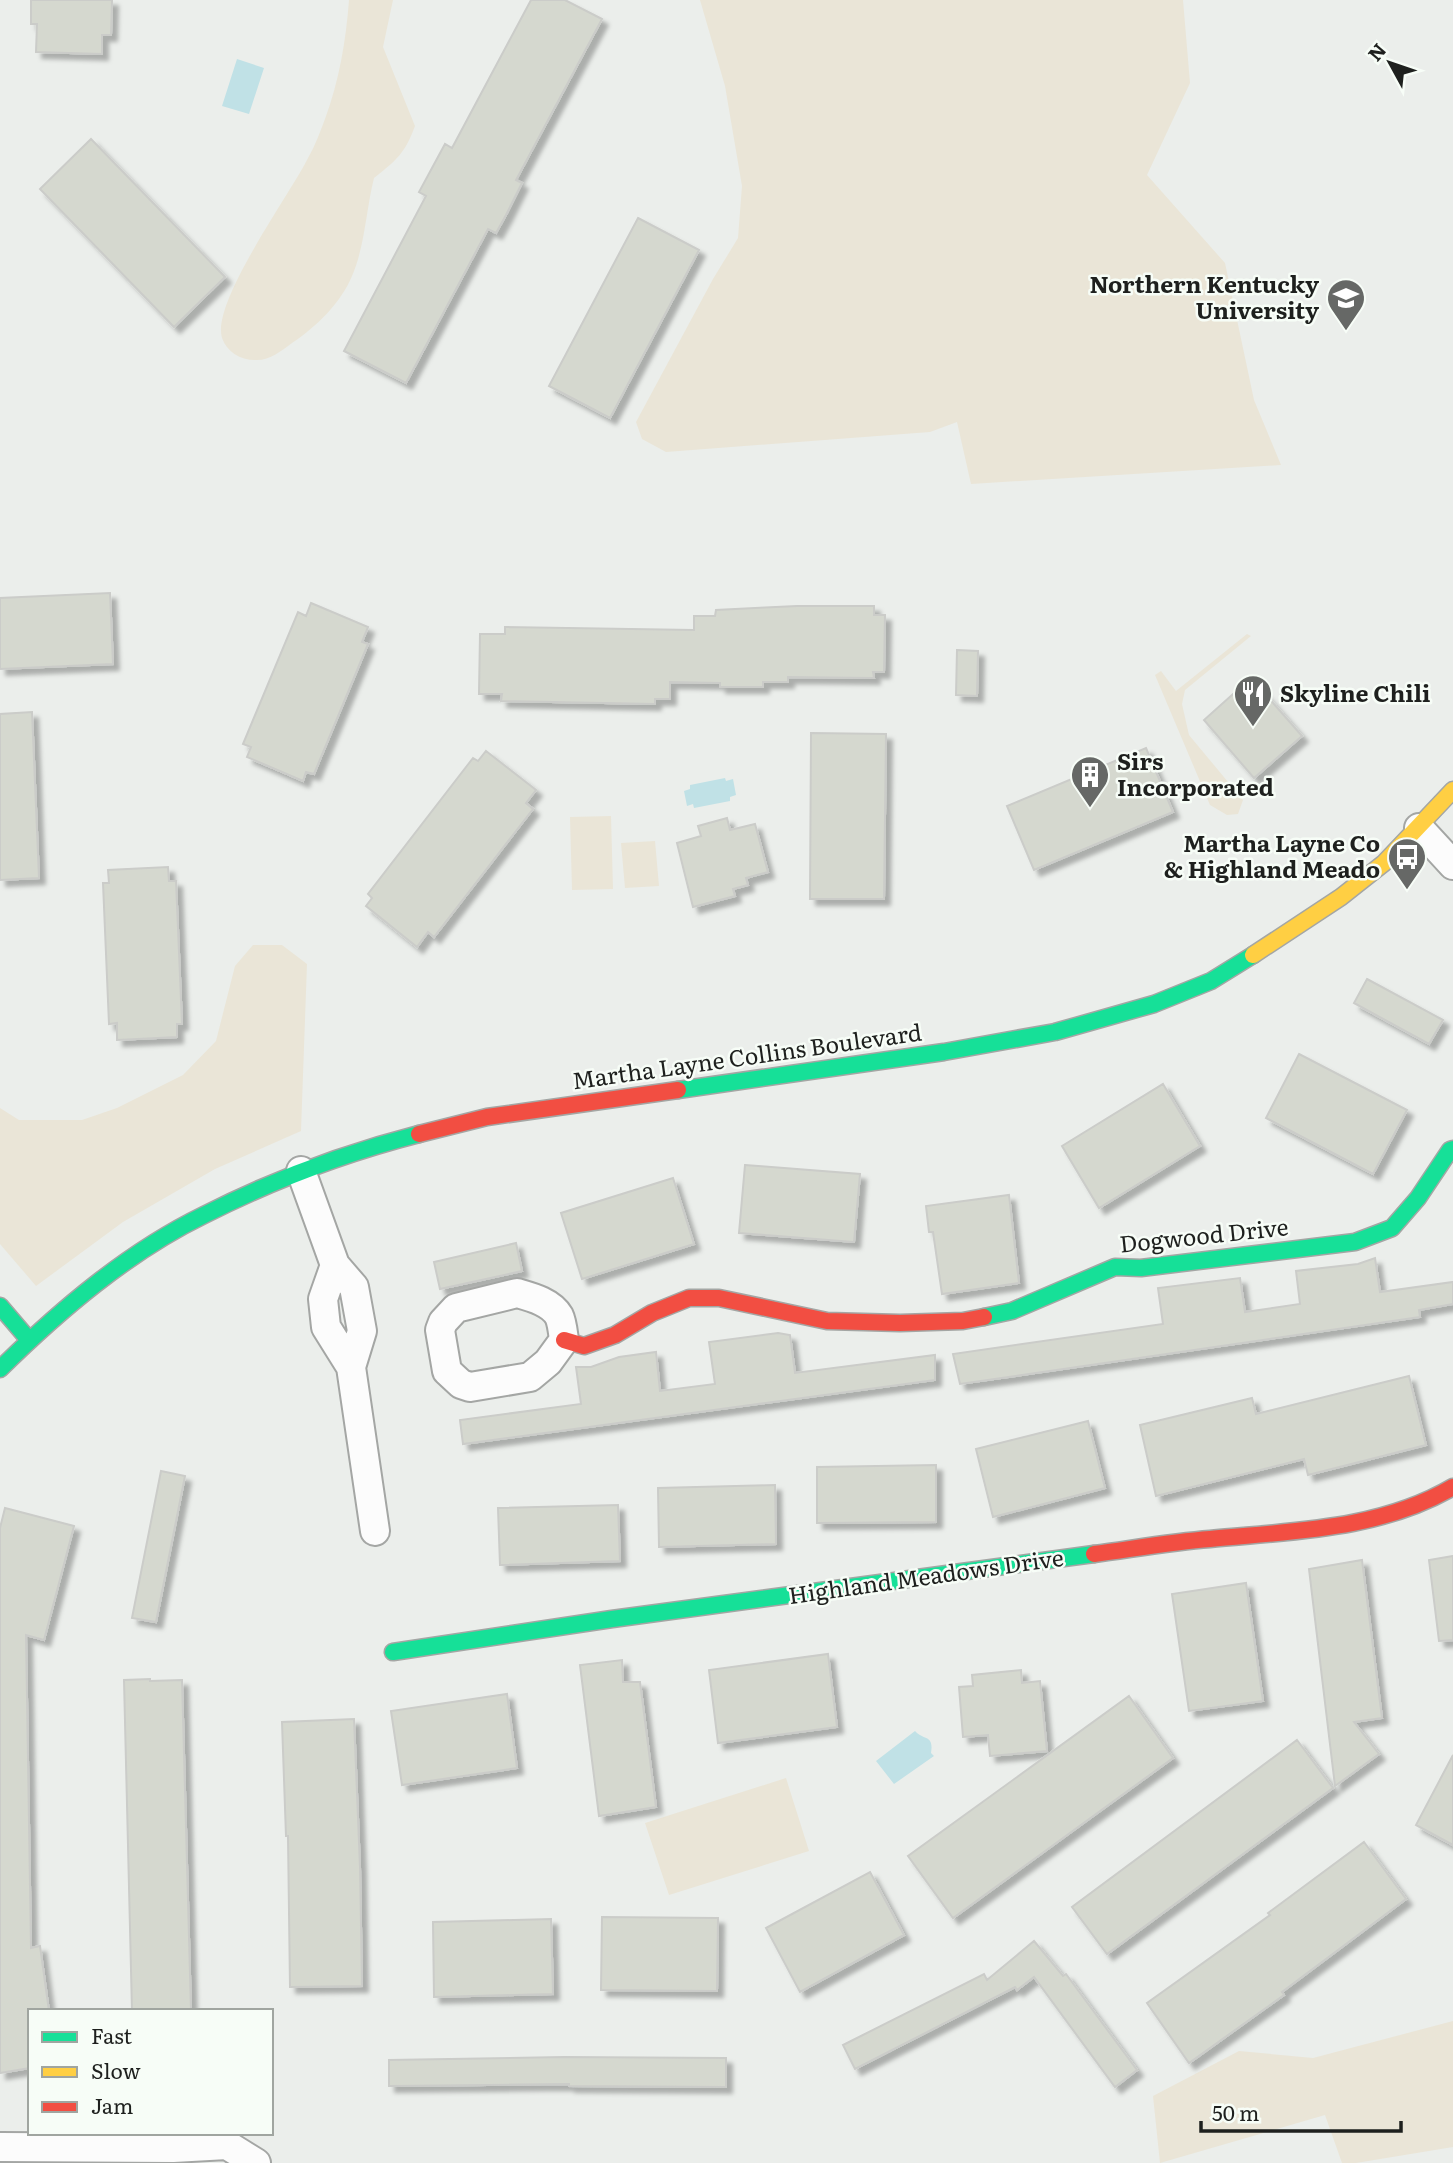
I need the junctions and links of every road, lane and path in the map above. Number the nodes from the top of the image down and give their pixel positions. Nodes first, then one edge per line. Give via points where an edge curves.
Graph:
1 (1453, 790) edge
2 (1419, 828) junction
3 (1453, 865) edge
4 (1453, 1149) edge
5 (302, 1171) junction
6 (0, 1306) edge
7 (29, 1340) junction
8 (564, 1340) dead end
9 (0, 1369) edge
10 (1453, 1487) edge
11 (375, 1531) dead end
12 (393, 1651) dead end
13 (0, 2147) edge
14 (256, 2163) edge

1 - 2 street, Martha Layne Collins Boulevard
2 - 3 street
2 - 5 street, Martha Layne Collins Boulevard via 1341,897 1269,946 1211,981 1154,1004 1055,1032 944,1052 487,1117 377,1145
4 - 8 street, Dogwood Drive via 1392,1228 1355,1242 1141,1268 1115,1267 1012,1311 963,1321 827,1321 719,1298 689,1298 584,1346
5 - 7 street, Martha Layne Collins Boulevard via 204,1214 154,1244
5 - 11 street via 335,1265 354,1287 362,1331 351,1367
6 - 7 street
7 - 9 street, Martha Layne Collins Boulevard
10 - 12 street, Highland Meadows Drive via 1402,1511 1284,1532
13 - 14 street via 227,2145

